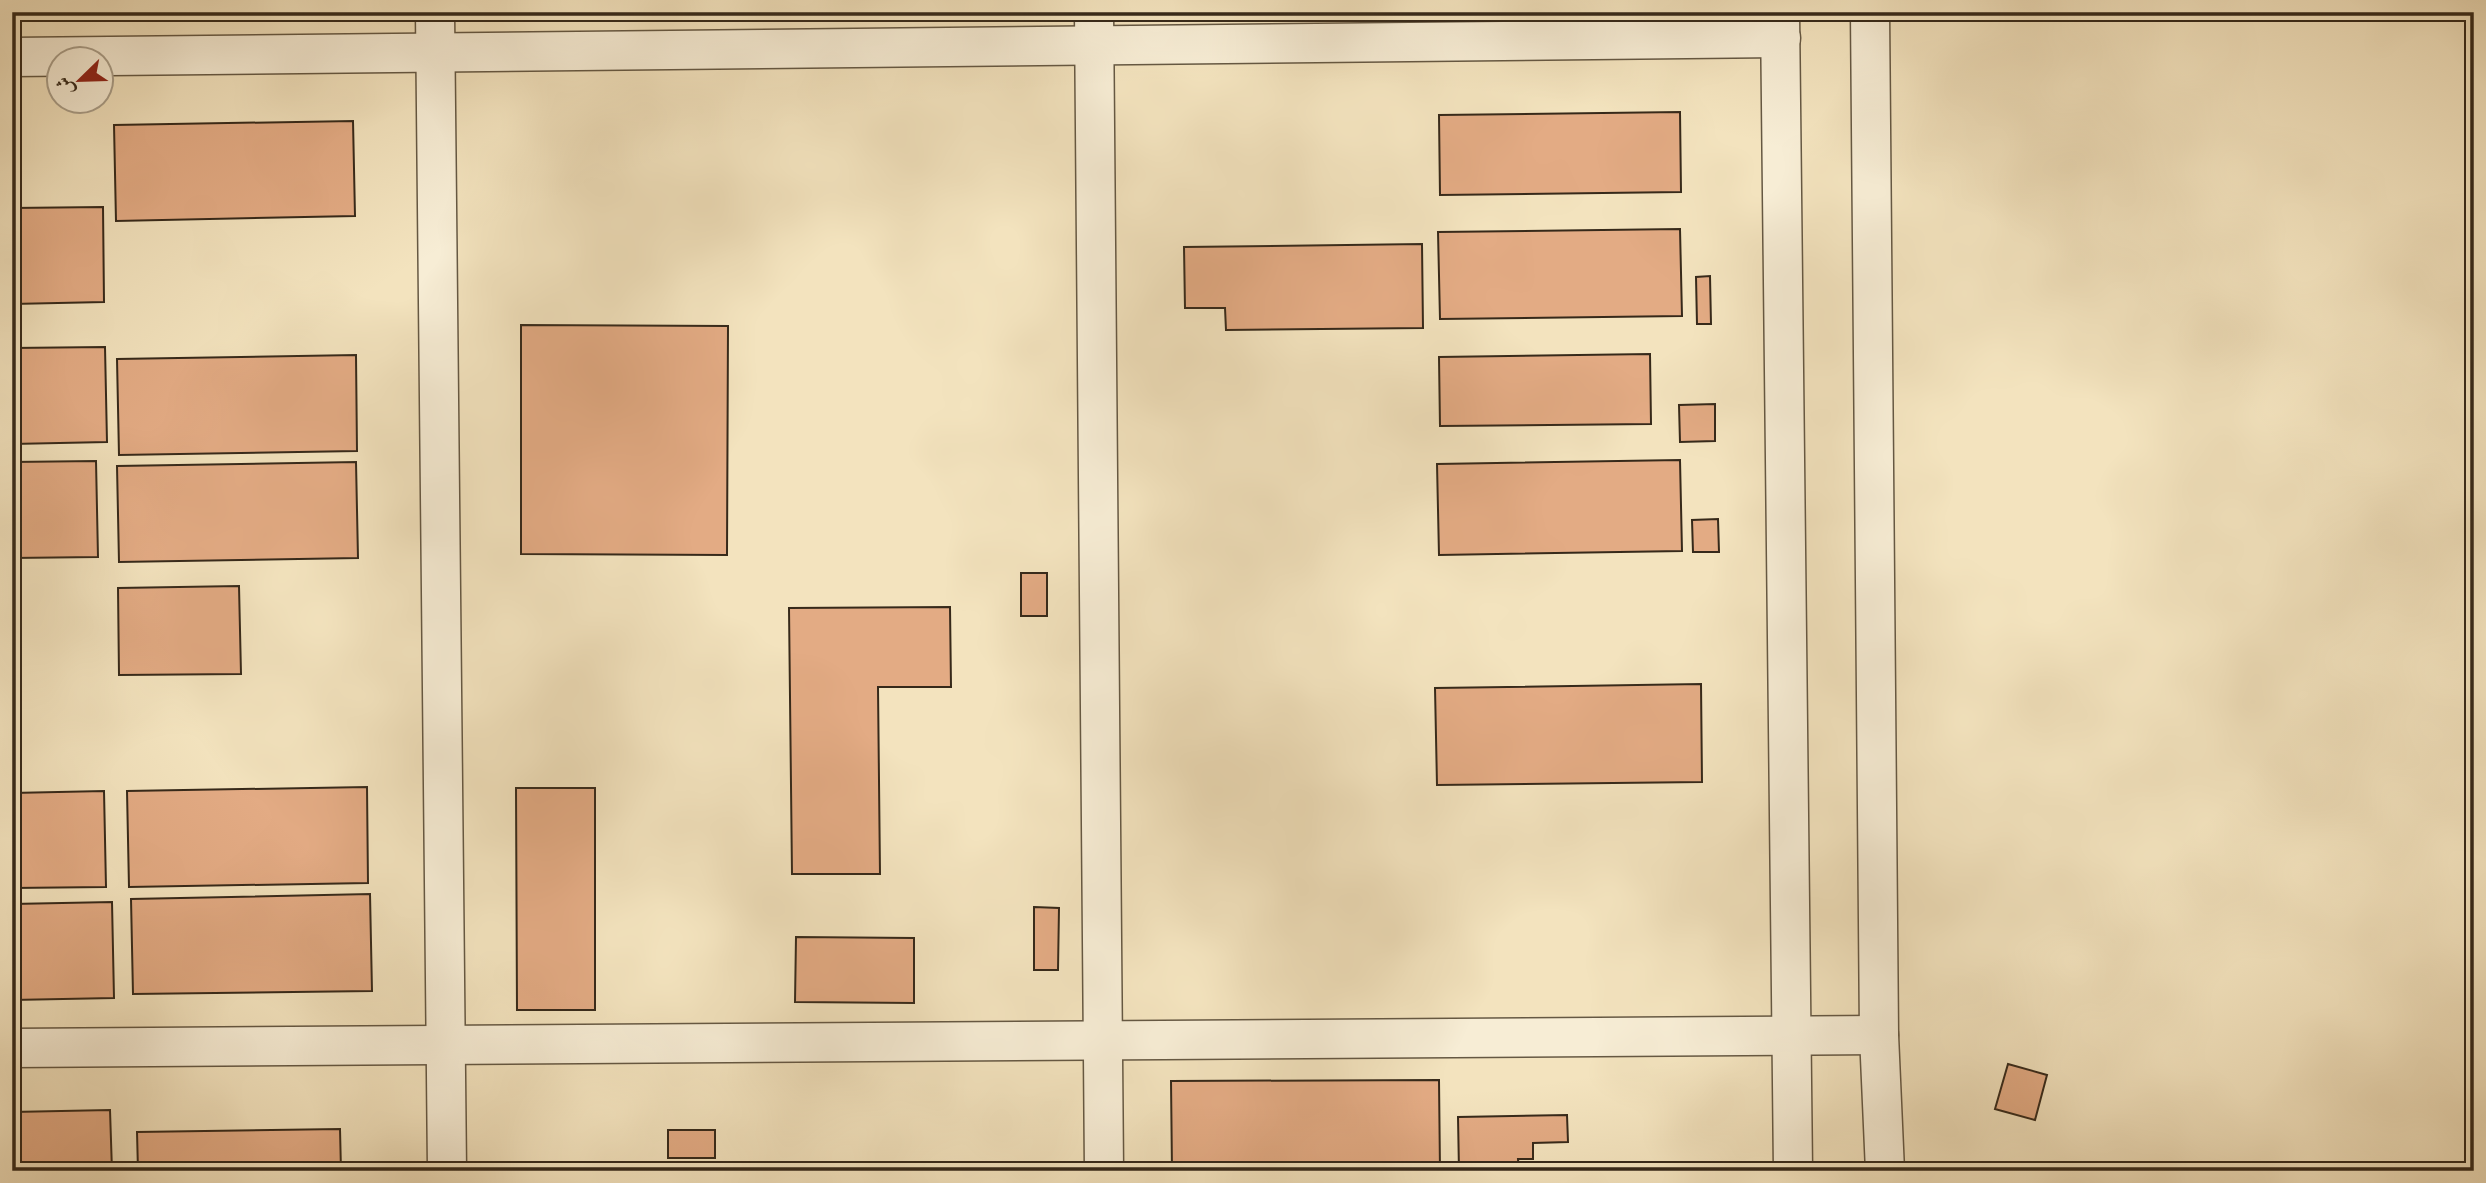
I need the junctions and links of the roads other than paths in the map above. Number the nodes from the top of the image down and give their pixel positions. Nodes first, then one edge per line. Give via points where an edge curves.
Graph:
1 (435, 12) edge
2 (1870, 12) edge
3 (1781, 25) edge
4 (1094, 29) edge
5 (435, 52) junction
6 (12, 57) edge
7 (1792, 1035) junction
8 (1879, 1035) junction
9 (1101, 1040) junction
10 (445, 1045) junction
11 (12, 1048) edge
12 (447, 1171) edge
13 (1104, 1171) edge
14 (1793, 1171) edge
15 (1885, 1171) edge

1 - 5 street
2 - 8 street
3 - 4 street
3 - 7 street
4 - 5 street
4 - 9 street
5 - 6 street
5 - 10 street
7 - 8 street
7 - 9 street
7 - 14 street
8 - 15 street
9 - 10 street
9 - 13 street
10 - 11 street
10 - 12 street

